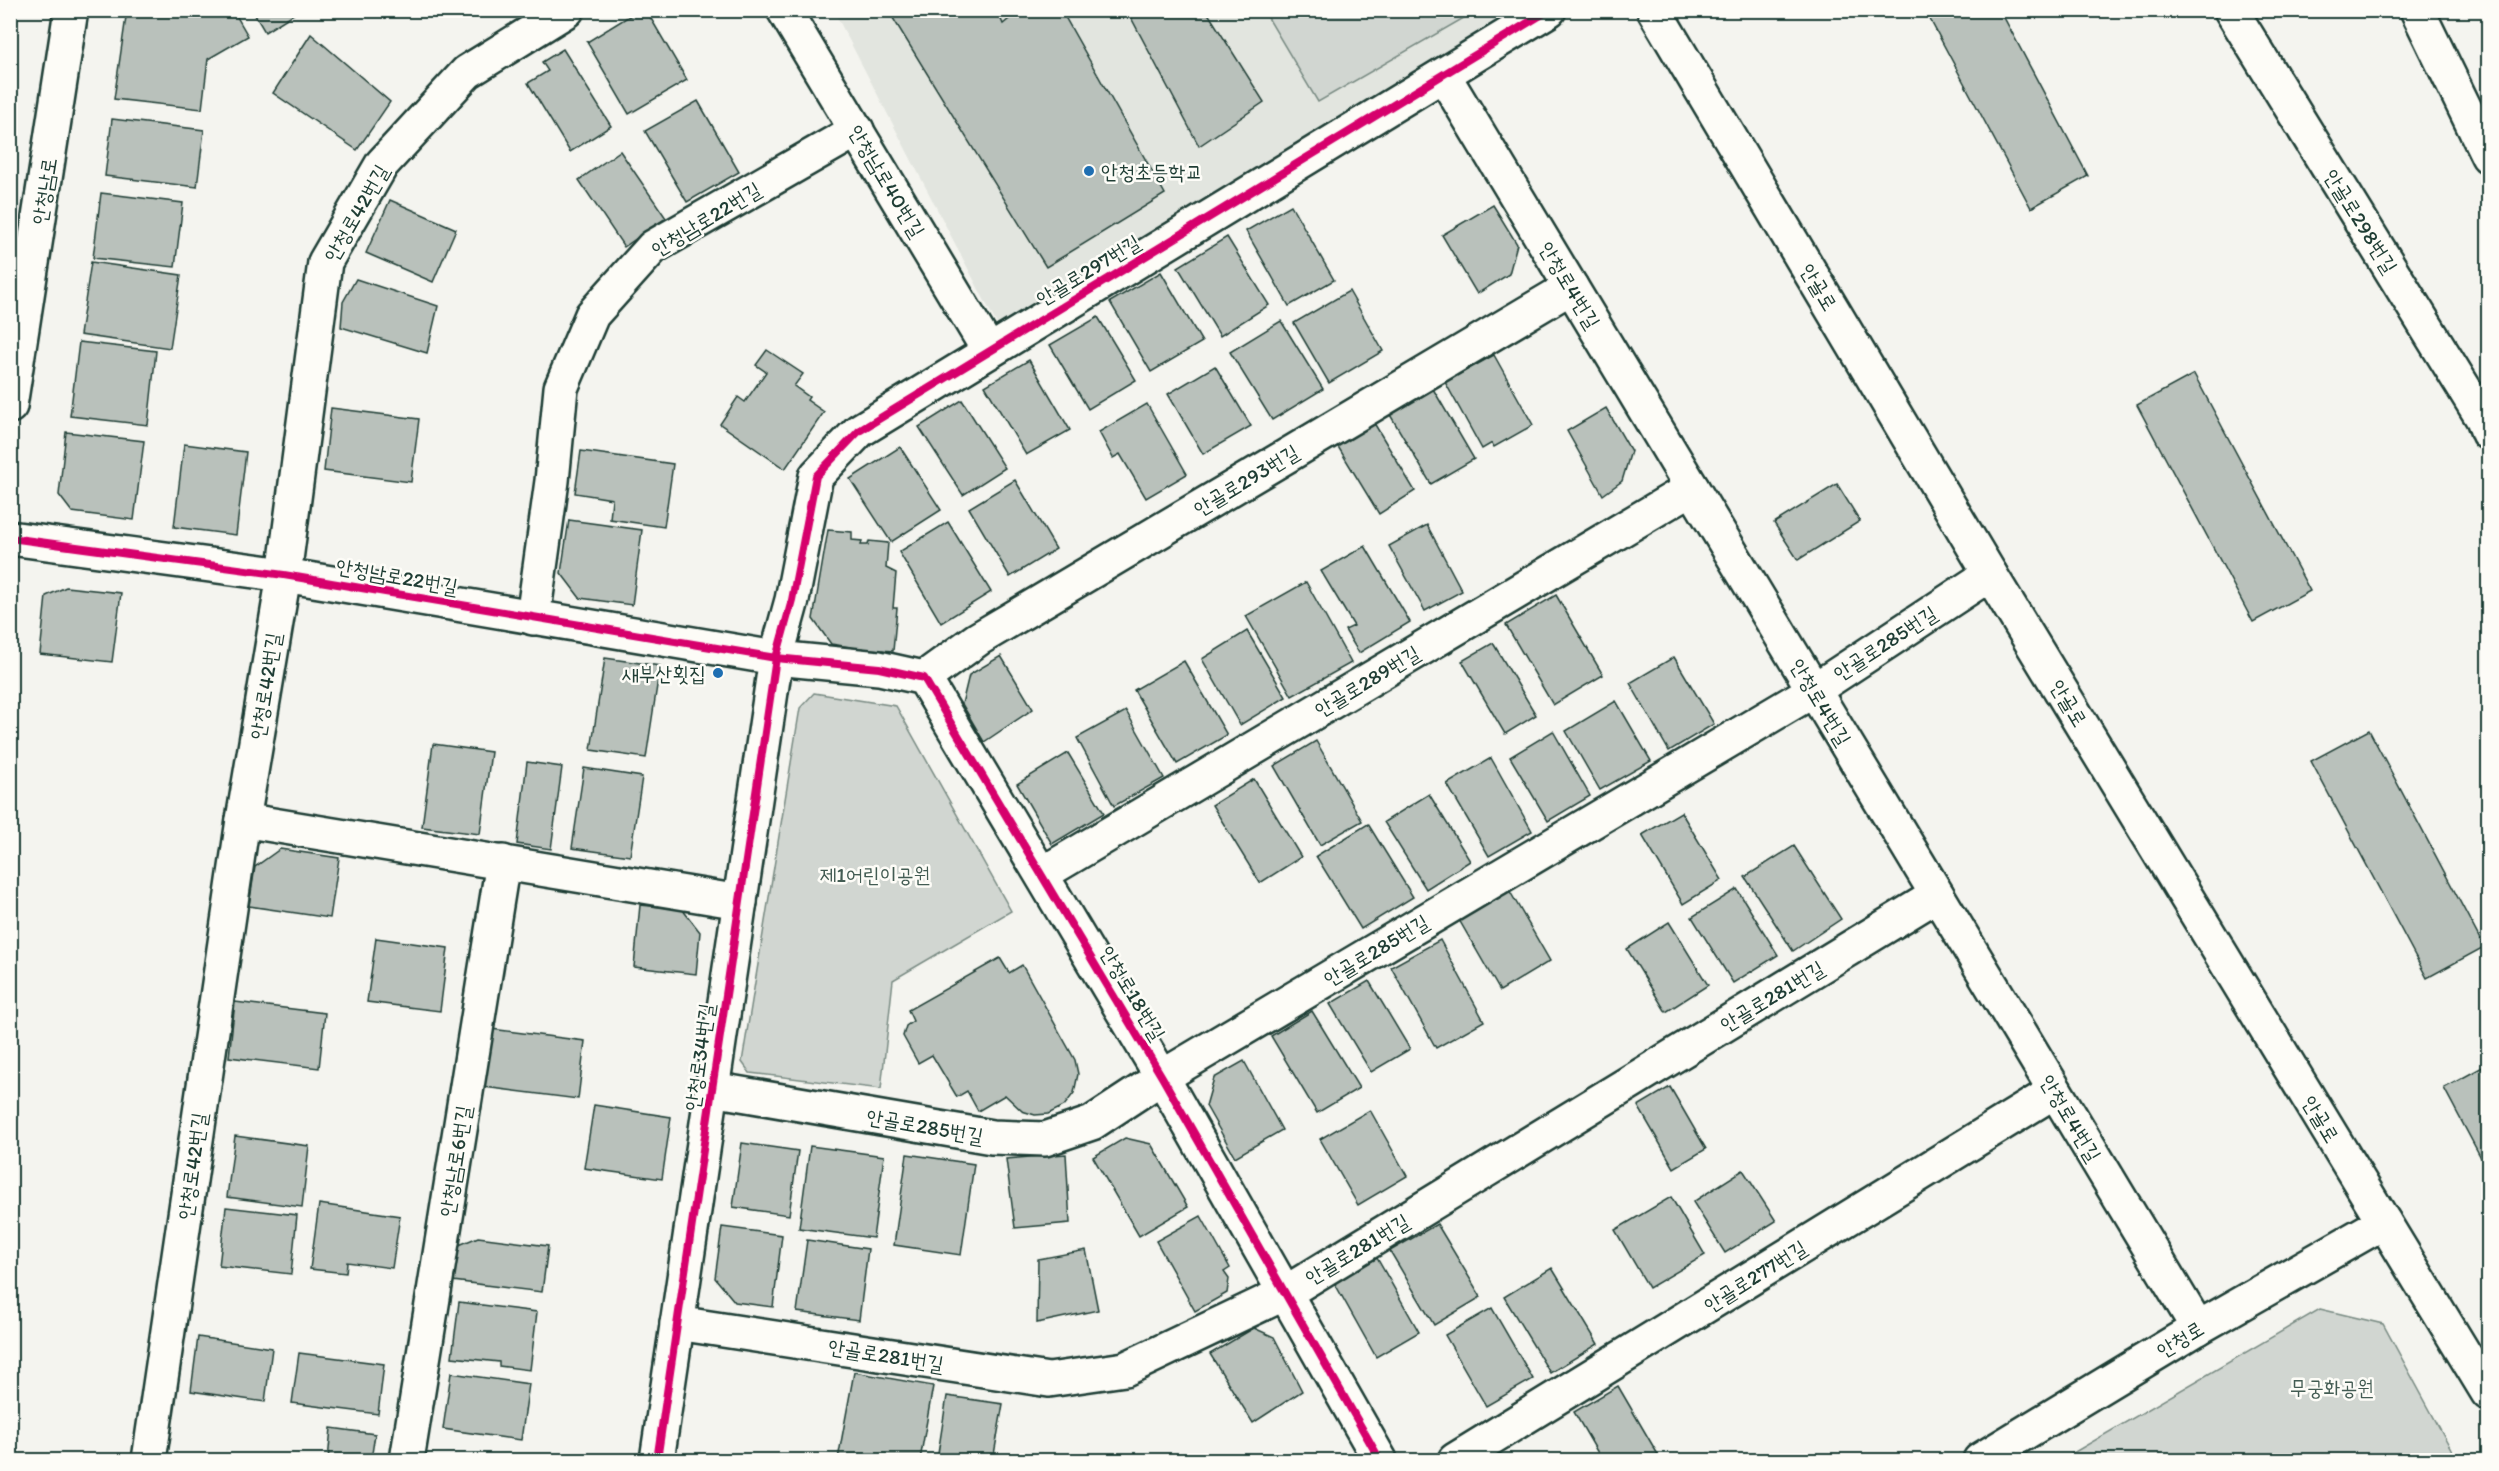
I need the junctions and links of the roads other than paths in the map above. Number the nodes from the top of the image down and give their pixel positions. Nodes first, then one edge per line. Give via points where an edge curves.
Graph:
1 (71, 10) edge
2 (567, 10) edge
3 (784, 10) edge
4 (1549, 10) edge
5 (1654, 10) edge
6 (2231, 10) edge
7 (2417, 10) edge
8 (1444, 76) junction
9 (856, 130) junction
10 (2488, 156) edge
11 (1572, 287) junction
12 (989, 351) junction
13 (10, 406) edge
14 (2488, 433) edge
15 (1692, 488) junction
16 (10, 538) edge
17 (1990, 574) junction
18 (284, 575) junction
19 (533, 618) junction
20 (776, 658) junction
21 (924, 678) junction
22 (1814, 690) junction
23 (243, 820) junction
24 (503, 862) junction
25 (1042, 874) junction
26 (1937, 895) junction
27 (740, 902) junction
28 (1162, 1077) junction
29 (712, 1089) junction
30 (2055, 1091) junction
31 (2384, 1222) junction
32 (1285, 1293) junction
33 (677, 1323) junction
34 (2198, 1328) junction
35 (2488, 1393) edge
36 (149, 1461) edge
37 (406, 1461) edge
38 (657, 1461) edge
39 (1380, 1461) edge
40 (1455, 1461) edge
41 (1980, 1461) edge

1 - 13 street, 안청남로
2 - 18 street, 안청로42번길 via 467,72 382,164 325,262
3 - 9 street, 안청남로40번길
4 - 8 street, 안골로297번길
5 - 17 street, 안골로
6 - 14 street, 안골로298번길
7 - 10 street
8 - 11 street, 안청로4번길
8 - 12 street, 안골로297번길
9 - 12 street, 안청남로40번길
9 - 19 street, 안청남로22번길 via 653,247 592,315 561,388
11 - 15 street, 안청로4번길
11 - 21 street, 안골로293번길 via 988,633
12 - 20 street, 안골로297번길 via 859,431 816,476 792,600
15 - 22 street, 안청로4번길
15 - 25 street, 안골로289번길
16 - 18 street, 안청남로22번길
17 - 22 street, 안골로285번길
17 - 31 street, 안골로
18 - 19 street, 안청남로22번길
18 - 23 street, 안청로42번길
19 - 20 street, 안청남로22번길
20 - 21 street via 879,668
20 - 27 street, 안청로34번길
21 - 25 street, 안청로18번길
22 - 26 street, 안청로4번길
22 - 28 street, 안골로285번길
23 - 24 street
23 - 36 street, 안청로42번길
24 - 27 street
24 - 37 street, 안청남로6번길
25 - 28 street, 안청로18번길
26 - 30 street, 안청로4번길
26 - 32 street, 안골로281번길
27 - 29 street, 안청로34번길
28 - 29 street, 안골로285번길 via 1092,1123 1045,1139 992,1137
28 - 32 street, 안청로18번길
29 - 33 street, 안청로34번길
30 - 34 street, 안청로4번길
30 - 40 street, 안골로277번길
31 - 34 street, 안청로
31 - 35 street, 안골로
32 - 33 street, 안골로281번길 via 1125,1369 1049,1380
32 - 39 street, 안청로18번길
33 - 38 street, 안청로34번길
34 - 41 street, 안청로

